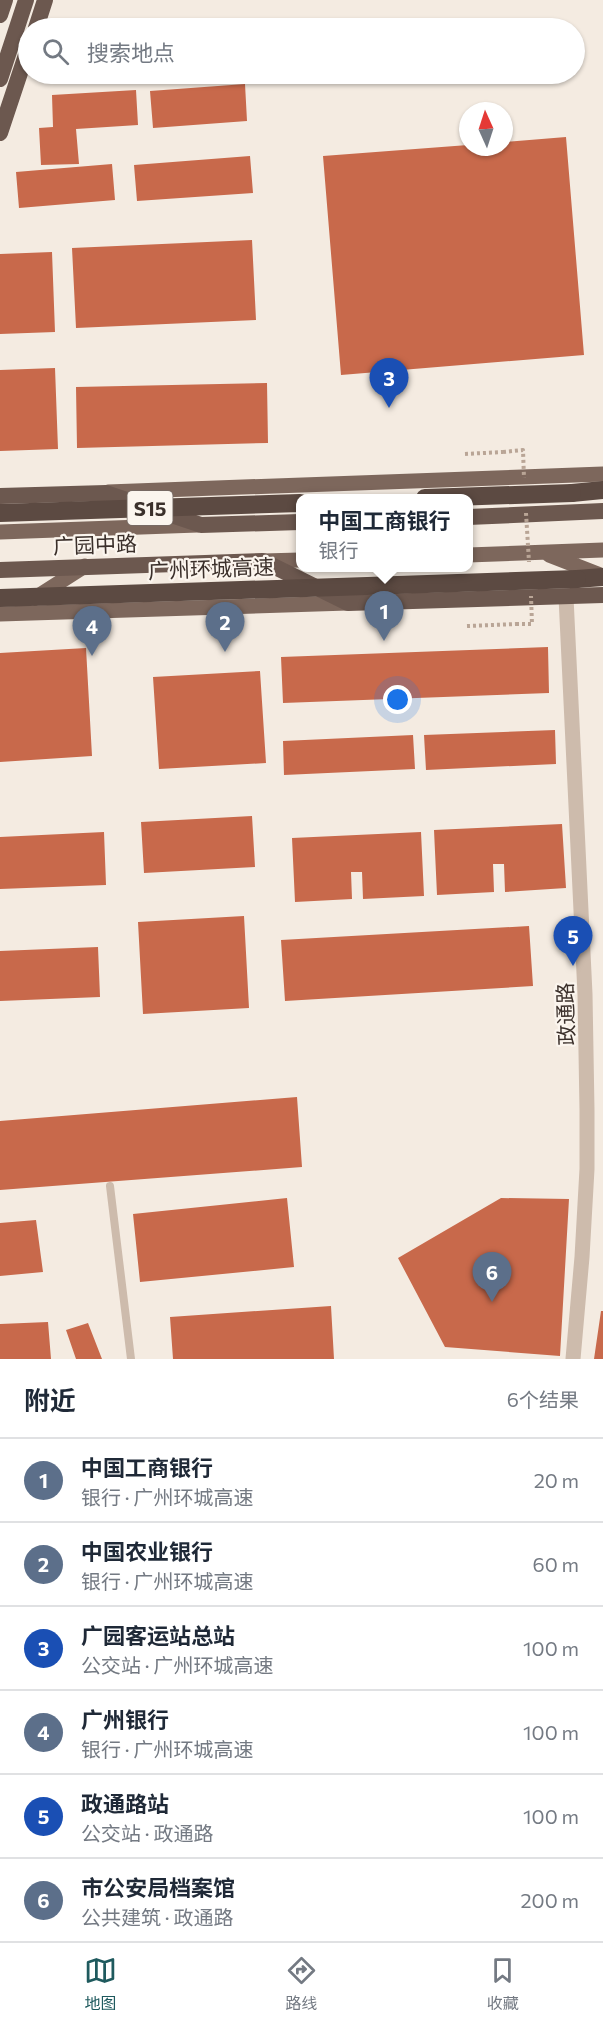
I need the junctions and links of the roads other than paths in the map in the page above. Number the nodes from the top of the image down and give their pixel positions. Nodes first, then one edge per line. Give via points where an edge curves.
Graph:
1 (5, 0) edge
2 (26, 0) edge
3 (45, 0) edge
4 (0, 15) edge
5 (20, 18) edge
6 (39, 18) edge
7 (18, 24) edge
8 (0, 78) edge
9 (18, 79) edge
10 (0, 133) edge
11 (603, 474) edge
12 (603, 490) edge
13 (105, 493) junction
14 (0, 496) edge
15 (473, 496) edge
16 (296, 503) edge
17 (603, 511) edge
18 (0, 513) edge
19 (473, 517) edge
20 (296, 522) edge
21 (201, 525) junction
22 (0, 532) edge
23 (603, 550) edge
24 (543, 552) junction
25 (473, 555) edge
26 (296, 560) edge
27 (263, 561) junction
28 (85, 566) junction
29 (0, 570) edge
30 (603, 577) edge
31 (603, 596) edge
32 (566, 597) junction
33 (0, 598) edge
34 (348, 603) junction
35 (5, 614) edge
36 (110, 1186) dead end
37 (131, 1359) edge
38 (573, 1359) edge

1 - 4 highway, bridge
2 - 5 highway
3 - 6 highway
7 - 8 highway
9 - 10 highway
11 - 13 main road
12 - 15 highway, bridge
13 - 14 highway
13 - 21 highway
16 - 18 highway, S15, bridge
17 - 19 highway
20 - 21 highway, 广园中路
21 - 22 main road, 广园中路
23 - 24 main road
24 - 25 main road
24 - 30 main road
26 - 27 main road, 广园中路
27 - 28 highway, 广园中路
27 - 34 highway
28 - 29 highway, 广园中路
28 - 35 main road
30 - 33 highway, 广州环城高速, bridge
31 - 32 highway
32 - 34 highway
32 - 38 street, 政通路 via 587,1088 587,1169
34 - 35 main road
36 - 37 lane

